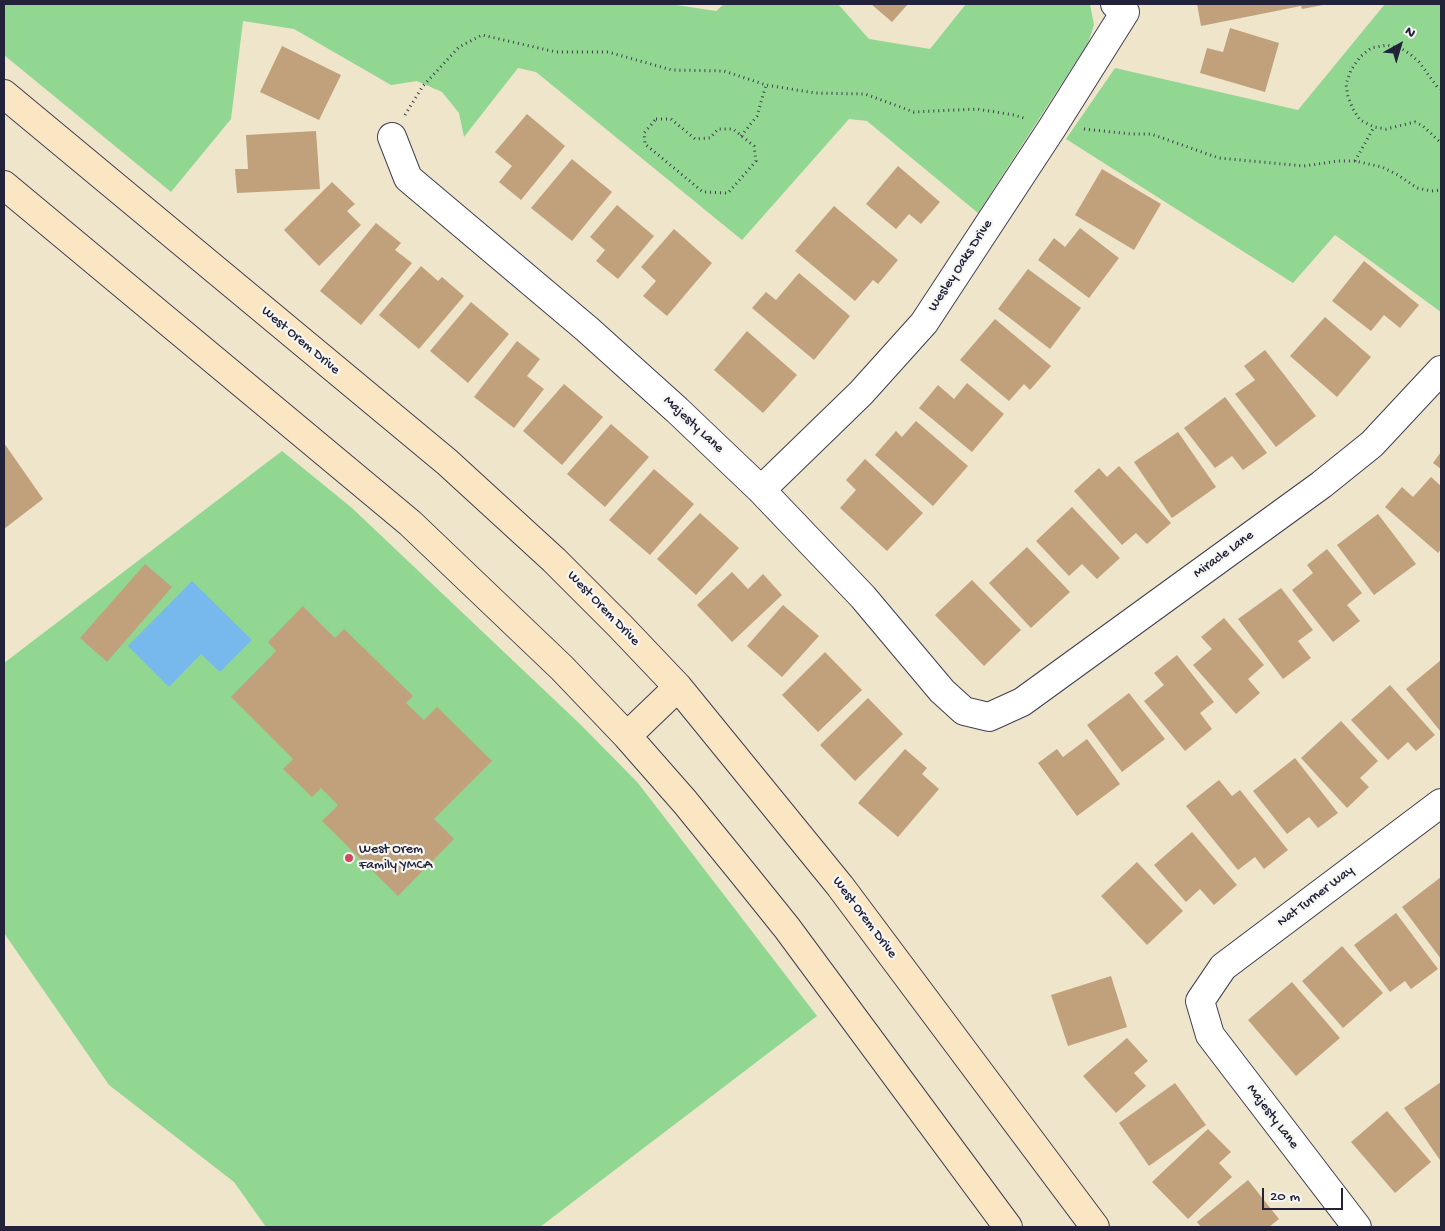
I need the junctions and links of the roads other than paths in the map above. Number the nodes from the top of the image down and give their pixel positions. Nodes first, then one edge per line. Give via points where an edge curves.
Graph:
1 (1120, 8) edge
2 (4, 94) edge
3 (392, 138) road end
4 (4, 185) edge
5 (1441, 370) edge
6 (761, 490) junction
7 (678, 687) junction
8 (989, 717) joint
9 (627, 736) junction
10 (1441, 803) edge
11 (1200, 1001) joint
12 (1008, 1227) edge
13 (1094, 1227) edge
14 (1357, 1227) edge

1 - 6 street, Wesley Oaks Drive via 1052,128 924,323 861,393
2 - 7 main road, West Orem Drive via 447,462 554,560
3 - 6 street, Majesty Lane via 408,178 601,341
4 - 9 main road via 410,523 521,627
5 - 8 street, Miracle Lane via 1372,444 1321,484 1022,702
6 - 8 street, Majesty Lane via 863,597 942,691 964,711
7 - 9 main road
7 - 13 main road, West Orem Drive via 840,886
9 - 12 main road via 787,928
10 - 11 street, Nat Turner Way via 1223,967
11 - 14 street, Majesty Lane via 1210,1035

